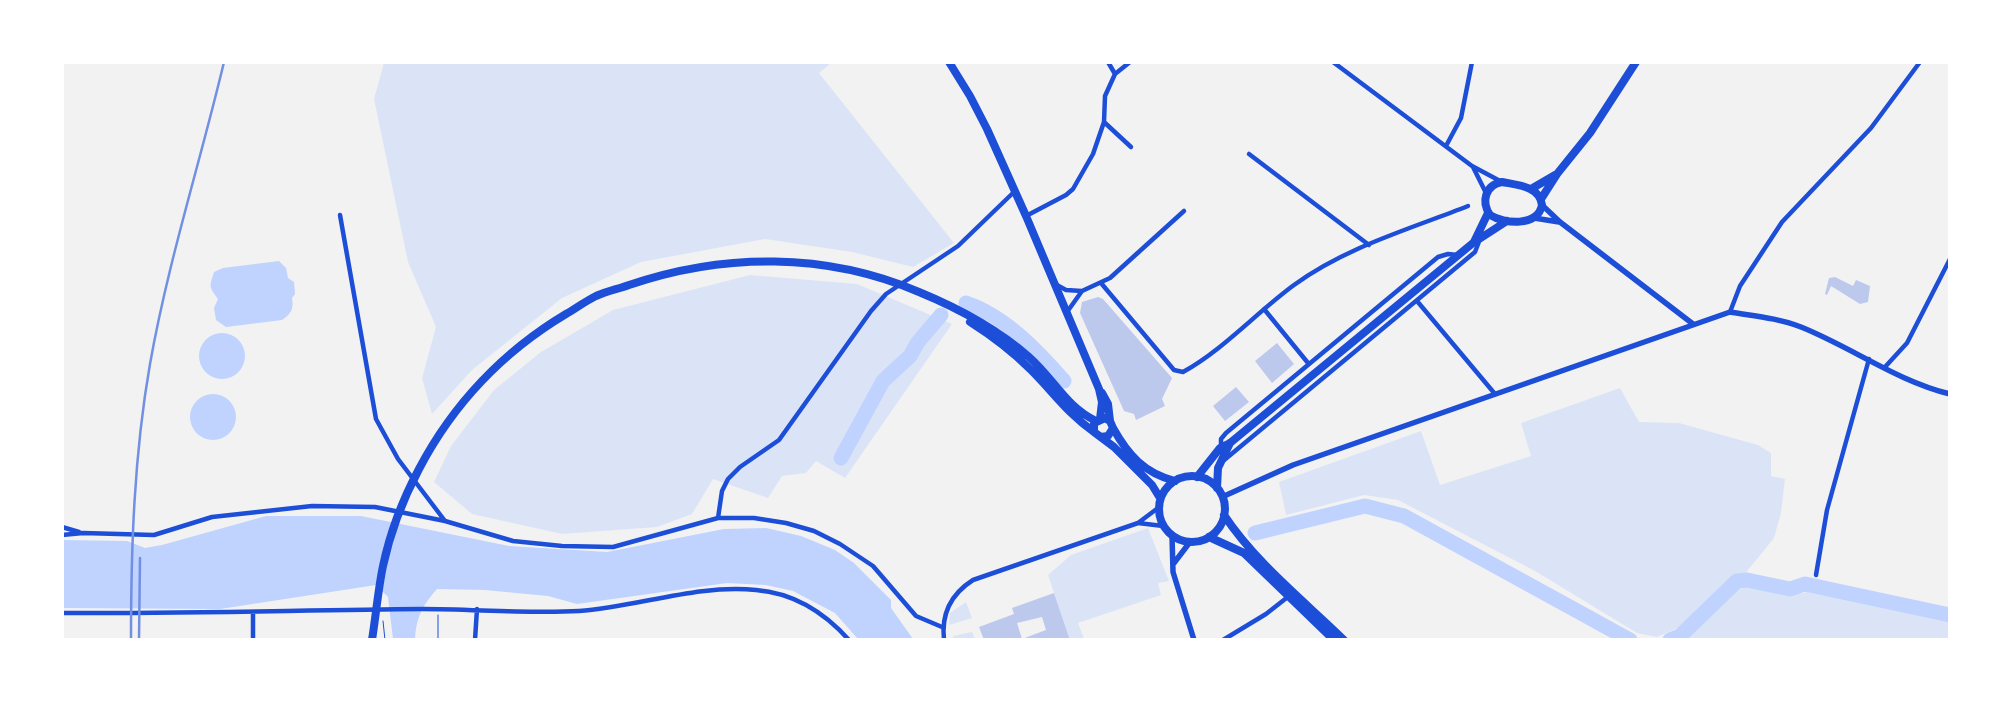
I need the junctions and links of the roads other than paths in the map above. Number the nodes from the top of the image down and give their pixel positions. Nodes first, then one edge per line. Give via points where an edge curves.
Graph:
1 (949, 62) edge
2 (1108, 62) edge
3 (1130, 62) edge
4 (1333, 62) edge
5 (1472, 62) edge
6 (1636, 62) edge
7 (1920, 62) edge
8 (1116, 74) junction
9 (1104, 122) junction
10 (1446, 146) junction
11 (1131, 147) dead end
12 (1249, 154) dead end
13 (1472, 166) junction
14 (1557, 174) junction
15 (1502, 182) junction
16 (1531, 189) junction
17 (1015, 191) junction
18 (1486, 193) junction
19 (1541, 202) junction
20 (1468, 206) dead end
21 (1184, 211) dead end
22 (1488, 213) junction
23 (340, 215) dead end
24 (1026, 216) junction
25 (1534, 218) junction
26 (1507, 221) junction
27 (1560, 222) junction
28 (1477, 241) junction
29 (1369, 244) junction
30 (1459, 255) junction
31 (1950, 259) edge
32 (1101, 283) junction
33 (1055, 284) junction
34 (1082, 291) junction
35 (919, 292) junction
36 (1418, 301) junction
37 (1264, 309) junction
38 (1067, 312) junction
39 (1730, 312) junction
40 (1693, 324) junction
41 (1869, 359) junction
42 (1308, 363) junction
43 (1885, 366) junction
44 (1099, 389) junction
45 (1495, 394) junction
46 (1950, 394) edge
47 (1098, 420) junction
48 (1112, 425) junction
49 (1094, 432) junction
50 (1101, 437) junction
51 (1230, 443) junction
52 (1220, 448) junction
53 (1219, 463) junction
54 (1197, 477) junction
55 (1175, 481) junction
56 (1217, 488) junction
57 (1222, 497) junction
58 (1160, 498) junction
59 (1158, 508) junction
60 (1224, 515) junction
61 (718, 518) junction
62 (445, 521) junction
63 (1138, 523) junction
64 (1163, 526) junction
65 (62, 527) edge
66 (82, 532) junction
67 (62, 535) edge
68 (1172, 536) junction
69 (1209, 537) junction
70 (1190, 542) junction
71 (1174, 563) junction
72 (1816, 575) dead end
73 (1289, 596) junction
74 (477, 609) junction
75 (253, 612) junction
76 (62, 613) edge
77 (942, 627) junction
78 (253, 640) edge
79 (374, 640) edge
80 (475, 640) edge
81 (849, 640) edge
82 (944, 640) edge
83 (1194, 640) edge
84 (1223, 640) edge
85 (1334, 640) edge
86 (1344, 640) edge

1 - 17 main road via 980,115
2 - 8 street
3 - 8 street
4 - 10 street
5 - 10 street via 1461,118
6 - 14 main road via 1590,134
7 - 39 street via 1871,128 1782,222 1740,286
8 - 9 street via 1105,96
9 - 11 street
9 - 24 street via 1093,154 1073,189
10 - 13 street
12 - 29 street
13 - 15 street
13 - 18 street
14 - 16 main road
14 - 19 main road
15 - 16 main road
15 - 18 main road via 1491,186
16 - 19 main road
17 - 24 main road
17 - 61 street via 958,246 886,294 779,440 728,479 722,491
18 - 22 main road
19 - 25 main road via 1539,213
19 - 27 street
20 - 29 street
21 - 32 street
22 - 26 main road
22 - 28 main road
23 - 62 street via 376,419 398,459
24 - 33 main road
25 - 26 main road
25 - 27 street
26 - 28 main road
27 - 40 street
28 - 30 main road
28 - 36 street via 1475,252
29 - 37 street via 1294,284
30 - 42 street via 1438,257
30 - 51 main road
31 - 43 street via 1907,342
32 - 34 street
32 - 37 street via 1174,370 1183,372
33 - 34 street via 1066,290
33 - 38 main road
34 - 38 street
35 - 47 main road via 1014,344 1044,371 1074,408
35 - 49 main road via 1004,346 1035,374 1069,413
35 - 79 main road via 842,268 746,260 687,268 596,296 536,332 452,413 419,468 399,514 383,567
36 - 45 street
36 - 53 street
37 - 42 street
38 - 44 main road
39 - 40 street
39 - 41 street via 1800,326
40 - 45 street
41 - 43 street
41 - 72 street via 1827,510
42 - 52 street via 1226,432
43 - 46 street
44 - 47 main road via 1102,402
44 - 48 main road via 1108,404
45 - 57 street via 1293,465
47 - 48 main road via 1105,418
47 - 49 main road via 1093,426
48 - 50 main road via 1108,436
48 - 55 main road via 1121,443 1140,464 1160,477
49 - 50 main road
50 - 58 main road via 1152,485
51 - 52 main road
51 - 53 main road
52 - 54 main road
53 - 56 main road
54 - 55 main road
54 - 56 main road
55 - 58 main road via 1169,484
56 - 57 main road
57 - 60 main road
58 - 59 main road
59 - 63 street
59 - 64 main road
60 - 69 main road via 1221,525
60 - 86 main road via 1258,556
61 - 62 street via 613,546 562,546 513,541
61 - 77 street via 754,518 814,530 873,566 916,616
62 - 66 street via 375,508 312,506 212,517 154,535
63 - 64 street
63 - 77 street via 973,580 955,595 946,610
64 - 68 main road
65 - 66 street
66 - 67 street
68 - 70 main road
68 - 71 street
69 - 70 main road
69 - 73 main road via 1244,553
70 - 71 street
71 - 83 street via 1175,580
73 - 84 street
73 - 85 main road
74 - 75 street
74 - 80 street
74 - 81 street via 580,610 707,591 756,590 795,598 832,620
75 - 76 street
75 - 78 street
77 - 82 street

